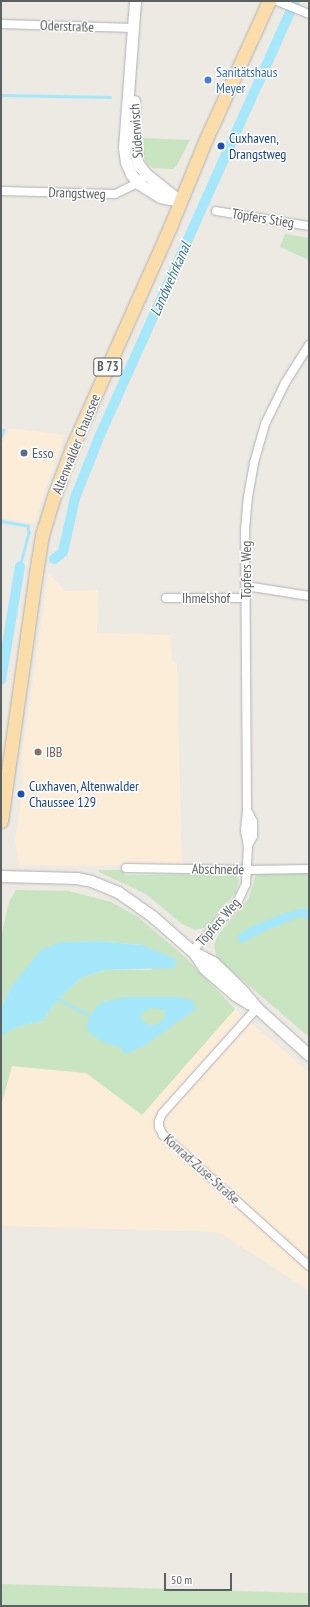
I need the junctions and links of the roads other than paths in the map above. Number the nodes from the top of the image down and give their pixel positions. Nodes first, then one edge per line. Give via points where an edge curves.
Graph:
1 (135, 1) edge
2 (269, 1) edge
3 (277, 1) edge
4 (309, 14) edge
5 (1, 24) edge
6 (134, 28) junction
7 (146, 174) junction
8 (138, 183) junction
9 (1, 190) edge
10 (180, 201) junction
11 (216, 211) dead end
12 (309, 226) edge
13 (309, 345) edge
14 (246, 586) junction
15 (309, 596) edge
16 (166, 598) dead end
17 (246, 598) junction
18 (1, 822) edge
19 (126, 868) dead end
20 (309, 869) edge
21 (248, 870) junction
22 (1, 876) edge
23 (192, 951) junction
24 (257, 1008) junction
25 (309, 1055) edge
26 (309, 1266) edge

1 - 6 street, Süderwisch
2 - 10 main road, Altenwalder Chaussee / B 73
3 - 4 street
5 - 6 street, Oderstraße
6 - 7 street, Süderwisch via 135,153 138,164
6 - 8 street, Süderwisch via 124,148 130,174
7 - 8 street, Drangstweg
7 - 10 street, Süderwisch
8 - 9 street, Drangstweg via 121,192 110,194
8 - 10 street, Süderwisch via 160,197
10 - 18 main road, Altenwalder Chaussee / B 73 via 73,445 46,522
11 - 12 street, Töpfers Stieg
13 - 14 street, Töpfers Weg via 285,383 265,424 254,463 245,530
14 - 15 street
14 - 17 street, Töpfers Weg
16 - 17 street, Ihmelshof
17 - 21 street, Töpfers Weg via 248,810 253,822 253,836 248,846
19 - 21 street, Abschnede
20 - 21 street, Abschnede
21 - 23 street, Töpfers Weg via 246,884 237,903
22 - 23 street via 61,876 91,881 118,892 136,904
23 - 24 street via 213,962
24 - 25 street
24 - 26 street, Konrad-Zuse-Straße via 162,1114 159,1127 163,1135

